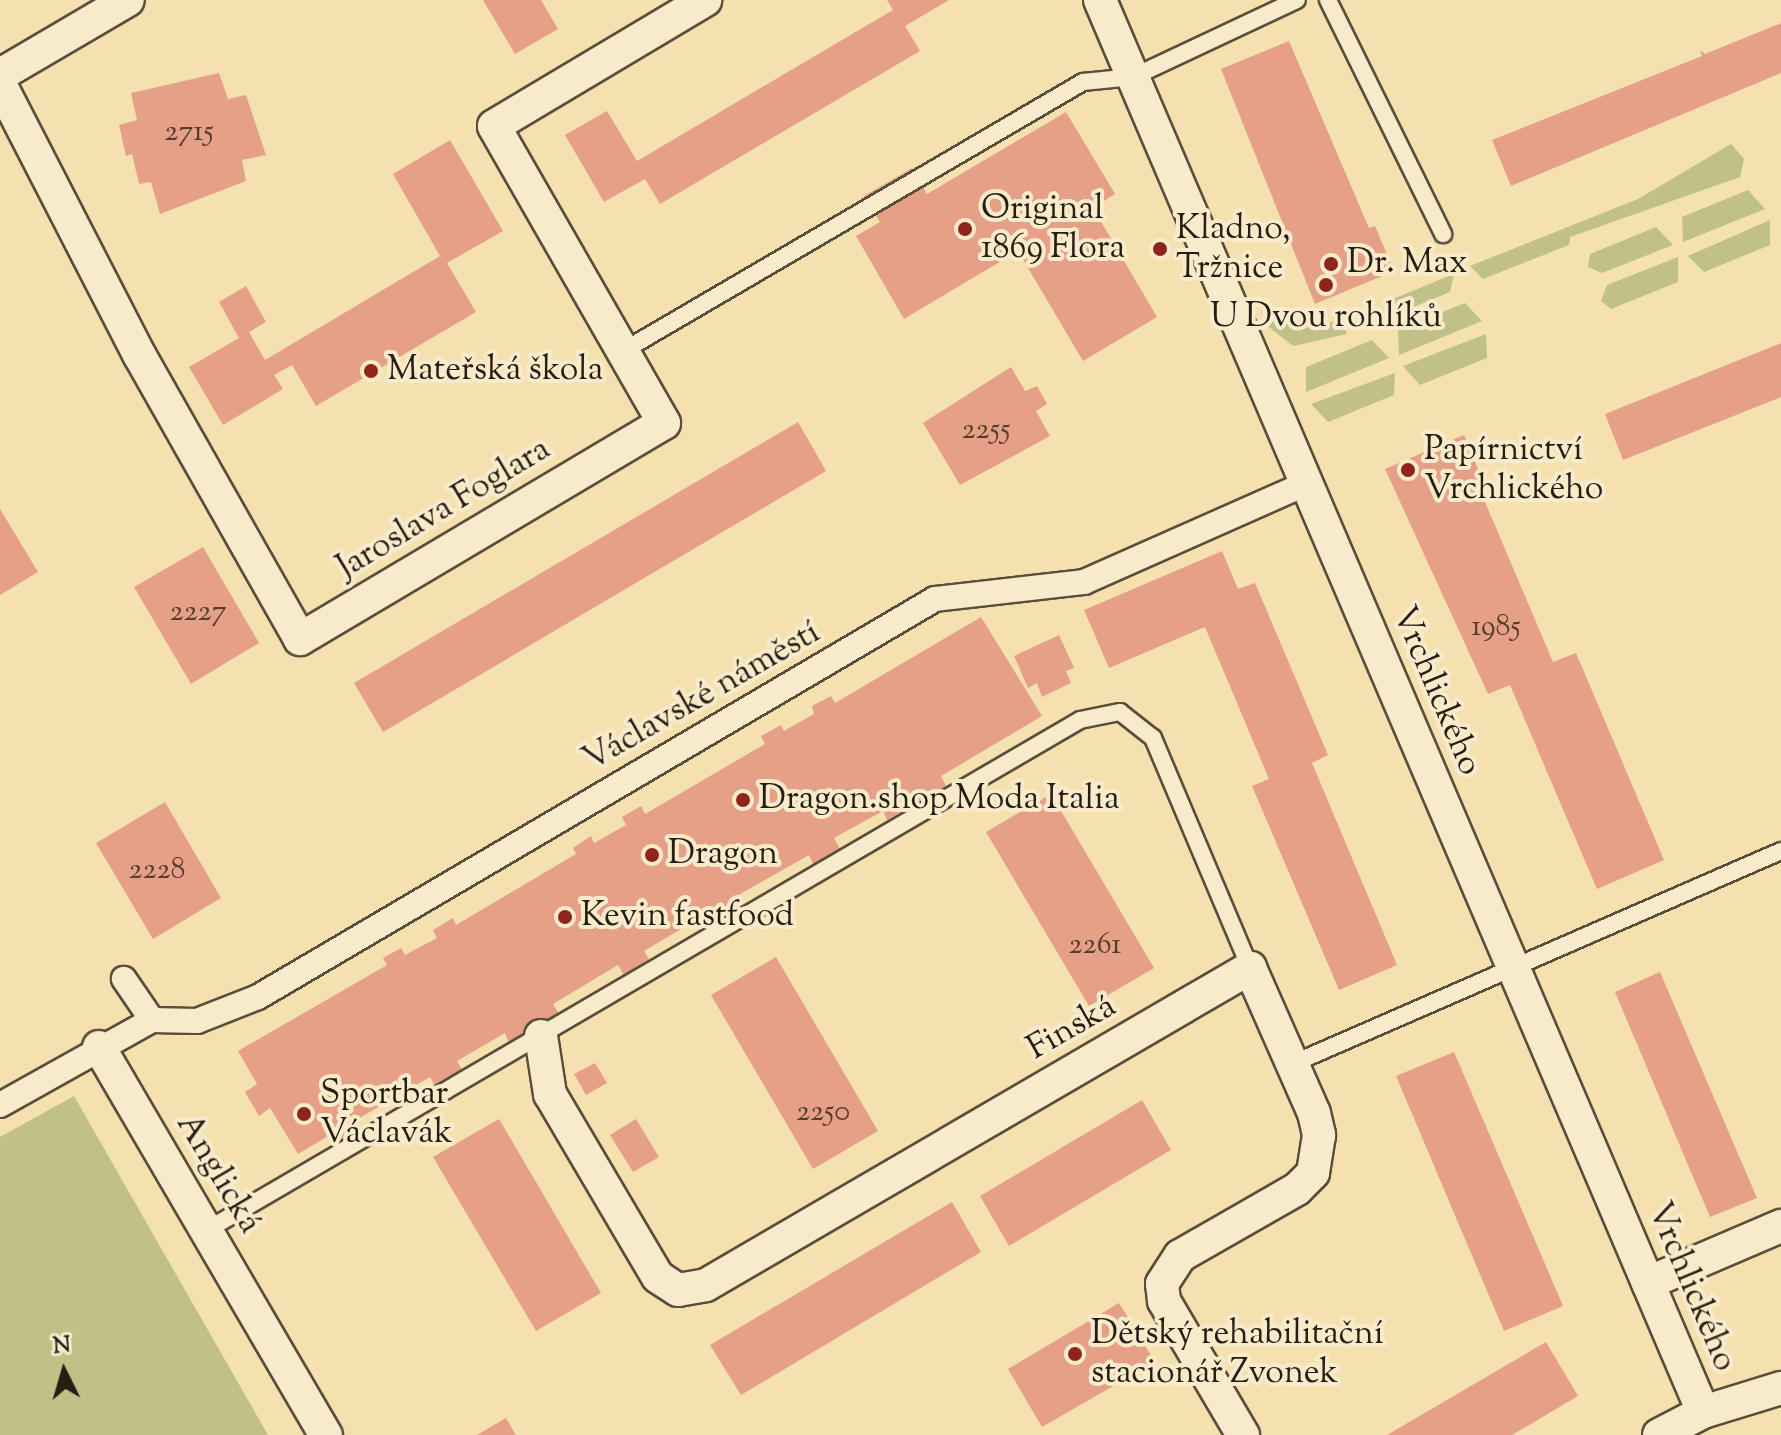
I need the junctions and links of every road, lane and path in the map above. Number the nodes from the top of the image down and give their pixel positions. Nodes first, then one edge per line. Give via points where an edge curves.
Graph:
1 (128, 0) edge
2 (705, 0) edge
3 (1100, 0) edge
4 (1297, 0) edge
5 (1328, 0) edge
6 (0, 75) edge
7 (1133, 77) junction
8 (0, 84) edge
9 (1443, 234) dead end
10 (623, 351) junction
11 (1307, 483) junction
12 (1781, 851) edge
13 (1511, 966) junction
14 (1250, 968) junction
15 (124, 979) dead end
16 (152, 1020) junction
17 (541, 1036) junction
18 (99, 1047) junction
19 (1292, 1064) junction
20 (0, 1105) edge
21 (1781, 1226) edge
22 (207, 1230) junction
23 (1648, 1283) junction
24 (1781, 1388) edge
25 (1703, 1412) junction
26 (326, 1435) edge
27 (1243, 1435) edge
28 (1659, 1435) edge

1 - 6 street
2 - 10 street, Jaroslava Foglara via 494,126
3 - 7 street, Vrchlického
4 - 7 lane
5 - 9 lane
7 - 10 lane via 1083,82
7 - 11 street, Vrchlického
8 - 10 street, Jaroslava Foglara via 140,356 300,639 664,423
11 - 13 street, Vrchlického
11 - 16 street, Václavské náměstí via 1084,582 935,599 258,997 197,1021
12 - 13 lane
13 - 19 lane
13 - 23 street, Vrchlického
14 - 17 street, Finská via 706,1285 678,1290 658,1277 550,1094
14 - 17 lane via 1153,738 1120,712 1080,720
14 - 19 street
15 - 16 street
16 - 18 street
17 - 22 lane
18 - 20 street
18 - 22 street, Anglická
19 - 27 street via 1319,1135 1313,1173 1297,1189 1180,1256 1162,1284 1164,1301
21 - 23 street
22 - 26 street, Anglická
23 - 25 street, Vrchlického
24 - 25 street
25 - 28 street

